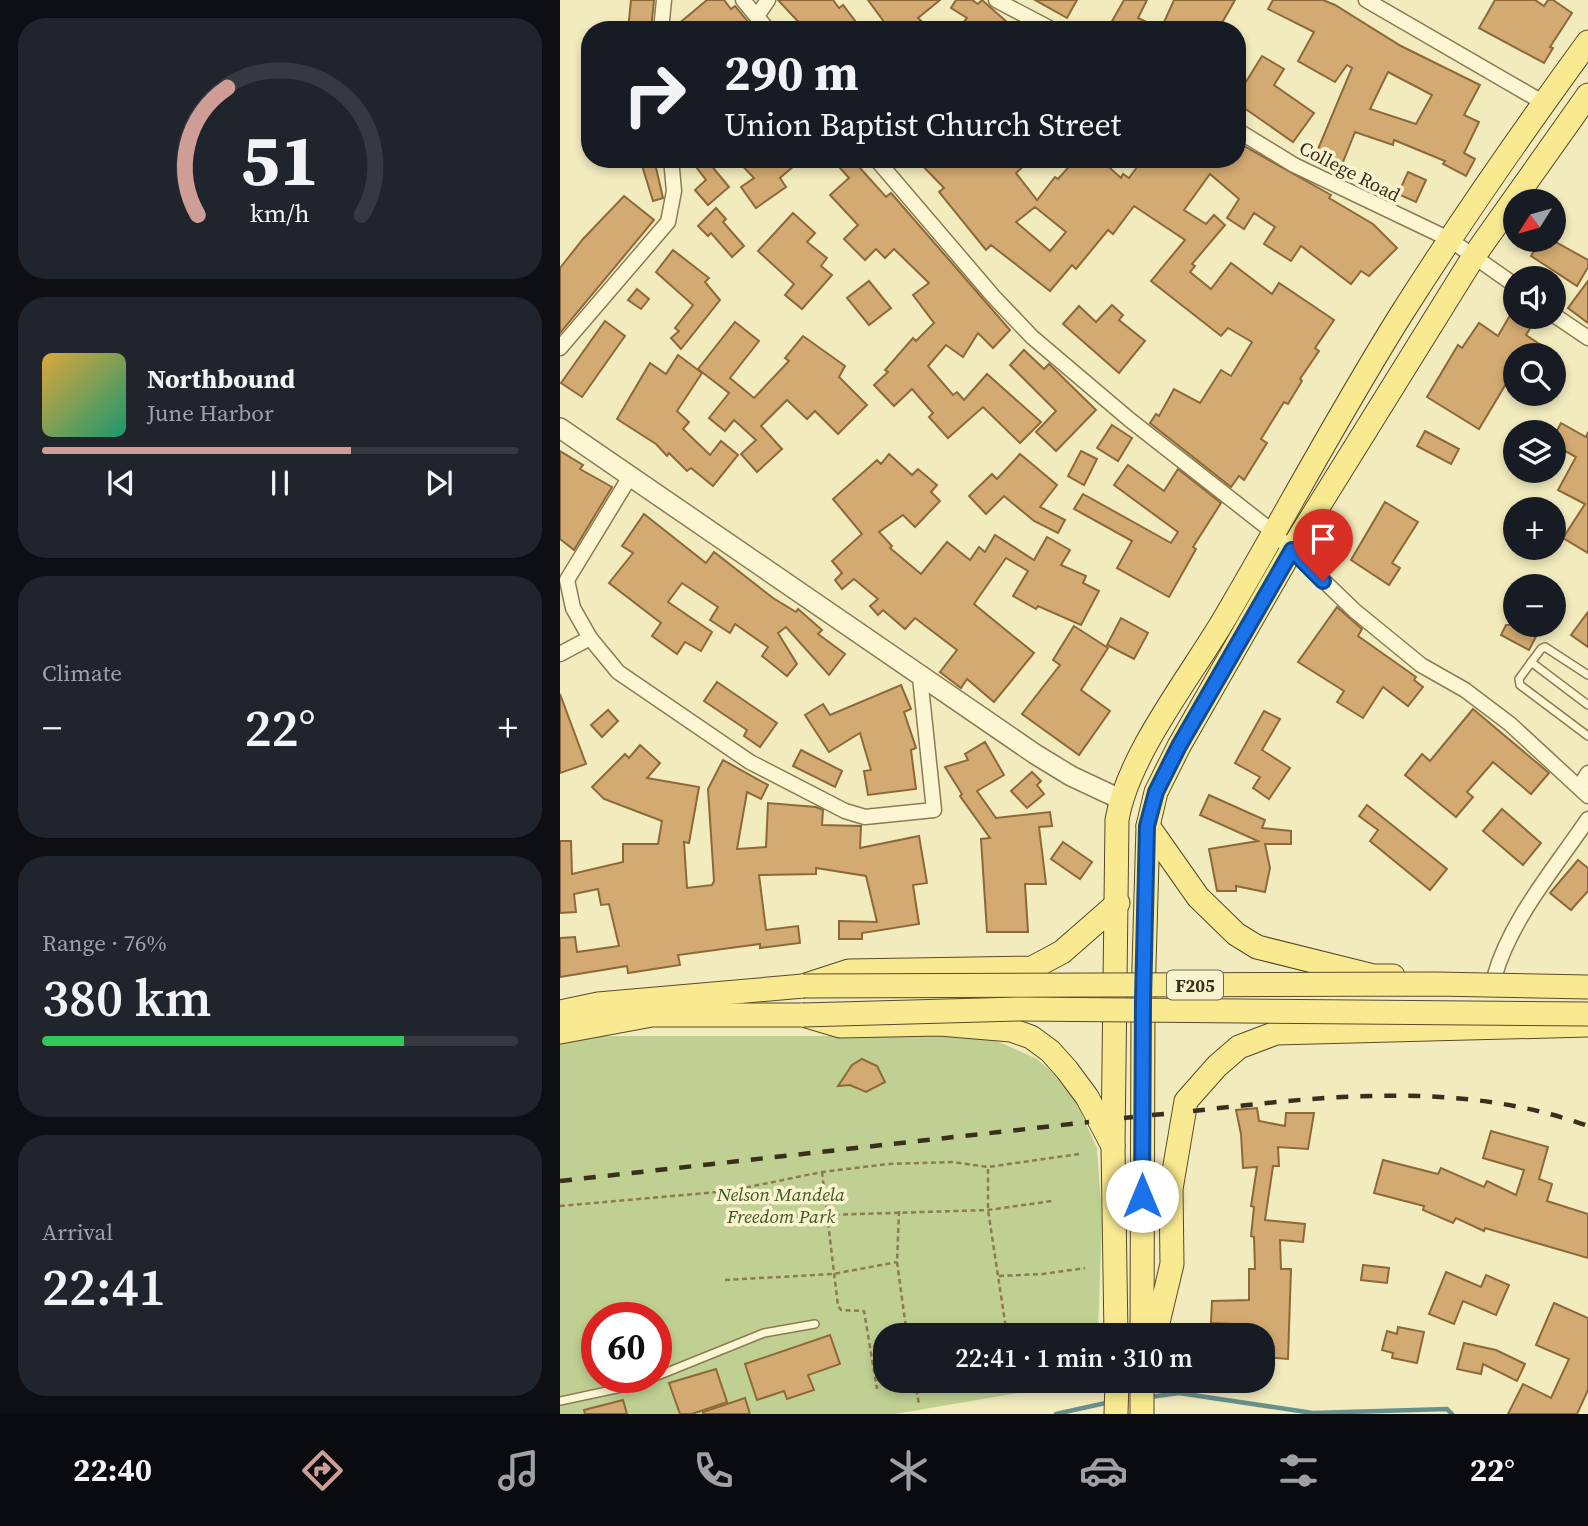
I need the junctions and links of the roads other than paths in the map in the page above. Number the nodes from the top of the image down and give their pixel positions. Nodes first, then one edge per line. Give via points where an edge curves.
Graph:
1 (664, 0) edge
2 (743, 0) edge
3 (768, 0) edge
4 (996, 0) edge
5 (1366, 0) edge
6 (757, 16) junction
7 (662, 21) edge
8 (761, 21) edge
9 (1036, 21) edge
10 (1588, 42) edge
11 (1588, 95) edge
12 (1544, 103) junction
13 (1246, 136) edge
14 (672, 168) edge
15 (884, 168) edge
16 (1449, 239) junction
17 (1474, 256) junction
18 (1503, 277) edge
19 (1566, 323) edge
20 (1588, 338) edge
21 (560, 348) edge
22 (560, 428) edge
23 (631, 475) junction
24 (1273, 532) junction
25 (1292, 550) junction
26 (563, 575) edge
27 (590, 638) junction
28 (560, 654) edge
29 (1531, 662) junction
30 (1588, 675) edge
31 (920, 677) junction
32 (1588, 705) edge
33 (1588, 736) edge
34 (1588, 774) edge
35 (1584, 791) edge
36 (1120, 799) junction
37 (1588, 819) edge
38 (1147, 826) junction
39 (1118, 903) junction
40 (1494, 978) junction
41 (1588, 978) edge
42 (803, 986) junction
43 (1588, 987) edge
44 (560, 1012) edge
45 (1588, 1014) edge
46 (803, 1015) junction
47 (1588, 1026) edge
48 (560, 1032) edge
49 (1114, 1146) junction
50 (1116, 1323) edge
51 (1142, 1323) edge
52 (1158, 1323) edge
53 (815, 1324) dead end
54 (1117, 1393) edge
55 (560, 1401) edge
56 (1116, 1413) edge

1 - 7 street
2 - 6 street
3 - 6 street
4 - 9 street
5 - 12 street
6 - 8 street
10 - 12 main road
11 - 17 main road
12 - 16 main road
13 - 16 street, College Road via 1294,165
14 - 21 street via 674,191 668,222
15 - 24 street via 1032,337
16 - 17 street, College Road
16 - 24 main road
17 - 18 street, College Road
17 - 25 main road
19 - 20 street
22 - 23 street
23 - 26 street
23 - 31 street
24 - 25 street
24 - 36 main road via 1133,768
25 - 35 street via 1355,611 1421,665 1510,724
25 - 38 main road via 1179,746 1156,792
26 - 27 street via 573,608
27 - 28 street
27 - 31 street via 618,672 750,762 865,817 934,810
29 - 30 lane via 1545,647
29 - 32 lane
29 - 33 lane via 1520,685
31 - 36 street via 1071,776
34 - 35 street
36 - 39 main road
37 - 40 street via 1522,917
38 - 40 main road via 1198,897 1224,925 1257,947 1373,975
38 - 51 main road
39 - 42 main road via 1062,952 1032,968 849,971
39 - 49 main road
40 - 41 main road
42 - 43 main road, F205, bridge
42 - 44 main road, F205 via 598,1004
45 - 46 main road, F205, bridge via 1019,1009
46 - 48 main road via 652,1016
46 - 49 main road via 840,1026 986,1026 1031,1037 1067,1070
47 - 52 main road via 1276,1033 1239,1047 1186,1101 1171,1189 1172,1264
49 - 50 main road
53 - 55 lane via 764,1333 635,1385
54 - 56 main road

